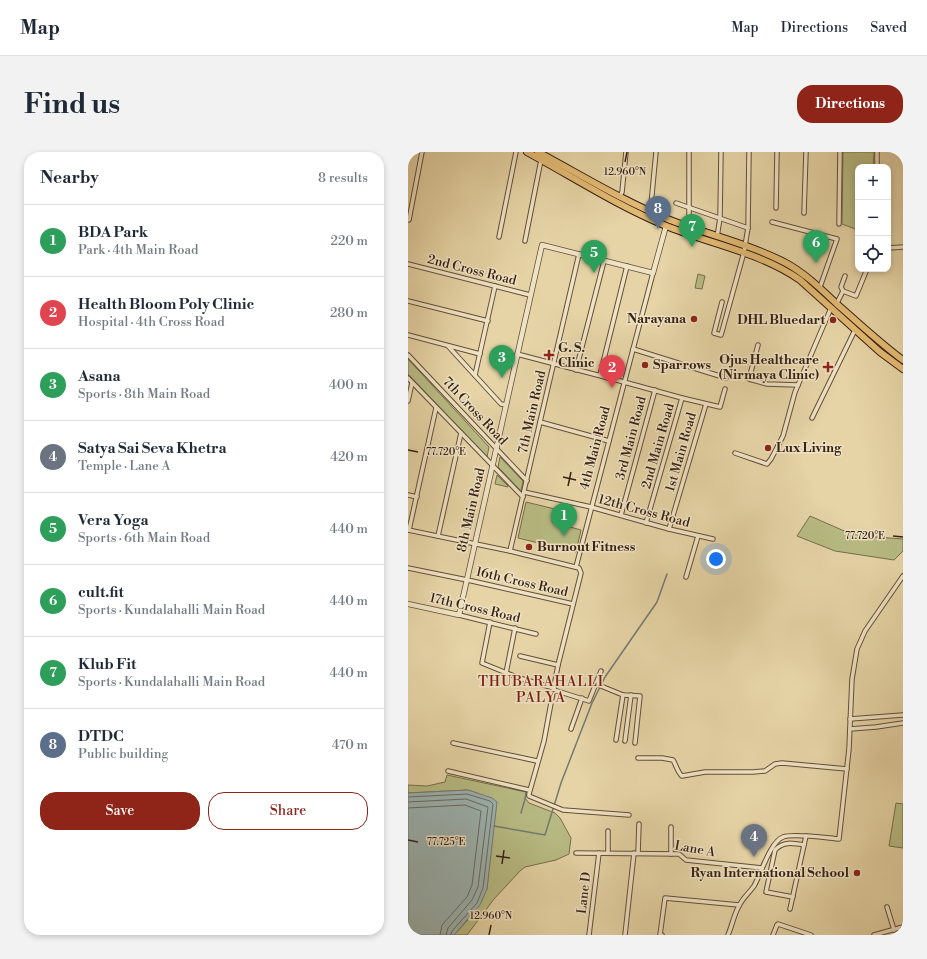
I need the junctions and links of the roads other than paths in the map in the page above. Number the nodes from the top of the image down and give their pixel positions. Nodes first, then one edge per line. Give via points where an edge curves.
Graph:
1 (422, 152) edge
2 (516, 152) edge
3 (527, 152) edge
4 (538, 152) edge
5 (626, 152) edge
6 (656, 152) edge
7 (689, 152) edge
8 (721, 152) edge
9 (749, 152) edge
10 (777, 152) edge
11 (806, 152) edge
12 (840, 152) edge
13 (877, 152) edge
14 (541, 160) junction
15 (877, 164) edge
16 (620, 196) junction
17 (676, 203) dead end
18 (689, 207) junction
19 (776, 208) dead end
20 (649, 210) junction
21 (804, 213) dead end
22 (720, 218) junction
23 (409, 220) edge
24 (772, 222) dead end
25 (839, 224) dead end
26 (666, 226) junction
27 (688, 226) junction
28 (748, 228) junction
29 (500, 237) dead end
30 (717, 237) junction
31 (526, 241) dead end
32 (903, 247) edge
33 (891, 248) edge
34 (744, 249) junction
35 (579, 254) junction
36 (604, 261) junction
37 (408, 264) edge
38 (627, 266) junction
39 (866, 272) edge
40 (653, 273) junction
41 (845, 276) dead end
42 (495, 286) junction
43 (820, 287) junction
44 (843, 292) junction
45 (530, 295) junction
46 (408, 301) edge
47 (722, 302) dead end
48 (837, 303) junction
49 (831, 308) junction
50 (488, 321) junction
51 (855, 330) junction
52 (408, 335) edge
53 (758, 345) dead end
54 (448, 346) junction
55 (633, 349) junction
56 (480, 354) junction
57 (517, 354) junction
58 (408, 355) edge
59 (903, 360) edge
60 (554, 364) junction
61 (903, 369) edge
62 (576, 370) junction
63 (475, 375) junction
64 (600, 375) junction
65 (408, 378) edge
66 (726, 378) dead end
67 (624, 382) junction
68 (412, 383) junction
69 (798, 385) junction
70 (725, 389) dead end
71 (655, 390) junction
72 (682, 398) junction
73 (408, 401) edge
74 (706, 404) junction
75 (506, 405) junction
76 (436, 408) junction
77 (812, 418) dead end
78 (540, 422) junction
79 (461, 433) junction
80 (608, 441) junction
81 (496, 449) junction
82 (735, 453) dead end
83 (492, 466) junction
84 (527, 481) junction
85 (524, 492) junction
86 (408, 495) edge
87 (417, 496) junction
88 (523, 497) junction
89 (591, 507) junction
90 (620, 515) junction
91 (646, 523) junction
92 (670, 529) junction
93 (409, 530) edge
94 (438, 536) junction
95 (698, 537) junction
96 (713, 540) dead end
97 (475, 544) junction
98 (510, 551) junction
99 (576, 567) junction
100 (408, 568) edge
101 (903, 576) edge
102 (686, 577) dead end
103 (467, 580) junction
104 (408, 604) edge
105 (573, 604) junction
106 (459, 615) junction
107 (490, 622) junction
108 (515, 628) junction
109 (536, 634) dead end
110 (520, 656) dead end
111 (558, 665) junction
112 (601, 671) dead end
113 (506, 673) junction
114 (599, 686) junction
115 (554, 689) junction
116 (623, 695) junction
117 (631, 695) junction
118 (582, 698) junction
119 (903, 715) edge
120 (850, 719) junction
121 (903, 723) edge
122 (571, 729) dead end
123 (850, 729) junction
124 (616, 740) dead end
125 (625, 740) dead end
126 (454, 742) dead end
127 (634, 743) dead end
128 (638, 758) dead end
129 (538, 761) junction
130 (847, 768) junction
131 (448, 771) dead end
132 (529, 790) junction
133 (629, 815) dead end
134 (639, 824) dead end
135 (671, 827) dead end
136 (608, 831) dead end
137 (806, 836) junction
138 (804, 845) junction
139 (576, 853) dead end
140 (599, 853) junction
141 (608, 853) junction
142 (636, 853) junction
143 (671, 854) junction
144 (762, 868) junction
145 (792, 898) junction
146 (739, 905) junction
147 (887, 907) dead end
148 (790, 909) dead end
149 (903, 927) edge
150 (894, 930) junction
151 (589, 935) edge
152 (625, 935) edge
153 (661, 935) edge
154 (728, 935) edge
155 (773, 935) edge
156 (811, 935) edge
157 (874, 935) edge

1 - 23 street
2 - 29 street
3 - 14 main road
4 - 16 main road
5 - 16 street
6 - 20 street
7 - 18 street
8 - 22 street
9 - 28 street
10 - 19 street
11 - 21 street
12 - 25 street
13 - 15 street
14 - 26 main road via 617,203
14 - 31 street
16 - 20 main road
17 - 18 street
18 - 22 street
18 - 27 street
20 - 27 main road
22 - 28 street
22 - 30 street
24 - 43 street via 837,239
26 - 34 main road via 720,246
26 - 40 street, 4th Main Road
27 - 30 main road
28 - 34 street
30 - 34 main road
32 - 33 street
34 - 43 main road via 766,254 803,274
34 - 47 street via 721,335 714,334
34 - 49 main road via 786,270
35 - 36 street
35 - 45 street, 8th Main Road via 542,245
35 - 60 street, 7th Main Road
36 - 38 street
36 - 62 street
37 - 42 street, 2nd Cross Road
38 - 40 street
38 - 64 street
39 - 44 street via 856,296
40 - 55 street, 4th Main Road
41 - 44 street via 841,287
42 - 45 street, 2nd Cross Road
42 - 50 street
43 - 48 main road
44 - 48 street
45 - 57 street, 8th Main Road
46 - 50 street
48 - 59 main road
49 - 51 main road
49 - 69 street
50 - 56 street
51 - 61 main road
51 - 77 street
52 - 54 street
53 - 69 street via 749,379 767,384
54 - 56 street
54 - 63 street
55 - 66 street
55 - 67 street, 4th Main Road
56 - 63 street
57 - 60 street
57 - 75 street, 8th Main Road
58 - 81 street, 7th Cross Road
60 - 62 street
60 - 78 street, 7th Main Road
62 - 64 street
63 - 75 street via 501,404
64 - 67 street
65 - 68 street
67 - 71 street
67 - 80 street, 4th Main Road
68 - 73 street
68 - 76 street
69 - 82 street via 783,436 767,464
70 - 74 street via 720,407
71 - 72 street
71 - 90 street, 3rd Main Road
72 - 74 street
72 - 91 street, 2nd Main Road
74 - 92 street, 1st Main Road
75 - 81 street, 8th Main Road
76 - 79 street
76 - 87 street
78 - 80 street
78 - 84 street, 7th Main Road
79 - 83 street
79 - 94 street
80 - 89 street, 4th Main Road
81 - 83 street, 8th Main Road
81 - 84 street, 7th Cross Road
83 - 88 street
83 - 97 street, 8th Main Road
84 - 85 street, 7th Main Road
85 - 88 street, 7th Main Road
85 - 89 street, 12th Cross Road
86 - 87 street
87 - 93 street
88 - 98 street, 7th Main Road
89 - 90 street, 12th Cross Road
89 - 99 street, 4th Main Road
90 - 91 street, 12th Cross Road
91 - 92 street, 12th Cross Road
92 - 95 street, 12th Cross Road
93 - 94 street
94 - 97 street
95 - 96 street, 12th Cross Road
95 - 102 street
97 - 98 street
97 - 103 street, 8th Main Road
98 - 99 street
99 - 105 street, 4th Main Road via 581,573
100 - 103 street, 16th Cross Road
101 - 120 street via 865,631 858,648
103 - 105 street, 16th Cross Road
103 - 106 street, 8th Main Road
104 - 106 street, 17th Cross Road
105 - 111 street, 4th Main Road
106 - 107 street, 17th Cross Road
107 - 108 street, 17th Cross Road
107 - 113 street via 482,663
108 - 109 street, 17th Cross Road
108 - 113 street
110 - 111 street
111 - 115 street, 4th Main Road
112 - 114 street
113 - 115 street
114 - 116 street
114 - 118 street via 589,701
115 - 118 street
115 - 129 street, 4th Main Road
116 - 117 street
116 - 124 street
117 - 125 street
117 - 127 street via 640,696
118 - 122 street
119 - 120 street
120 - 123 street
121 - 123 street
123 - 130 street
126 - 129 street
128 - 130 street via 673,760 682,776 705,772 765,771 775,764 782,763
129 - 132 street, 4th Main Road
130 - 137 street via 839,839
131 - 132 street
132 - 133 street via 530,796 563,810
134 - 142 street
135 - 143 street
136 - 141 street
137 - 138 street
137 - 144 street via 784,837 775,844
138 - 145 street
138 - 145 street via 785,843 775,850 766,892
139 - 140 street, Lane A
140 - 141 street, Lane A
140 - 151 street, Lane D
141 - 142 street, Lane A
142 - 143 street, Lane A
142 - 152 street
143 - 144 street, Lane A via 679,854 686,860
144 - 146 street via 754,886
145 - 148 street
146 - 153 street via 664,898
146 - 154 street
147 - 150 street
149 - 150 street
150 - 157 street
155 - 156 street via 778,924

